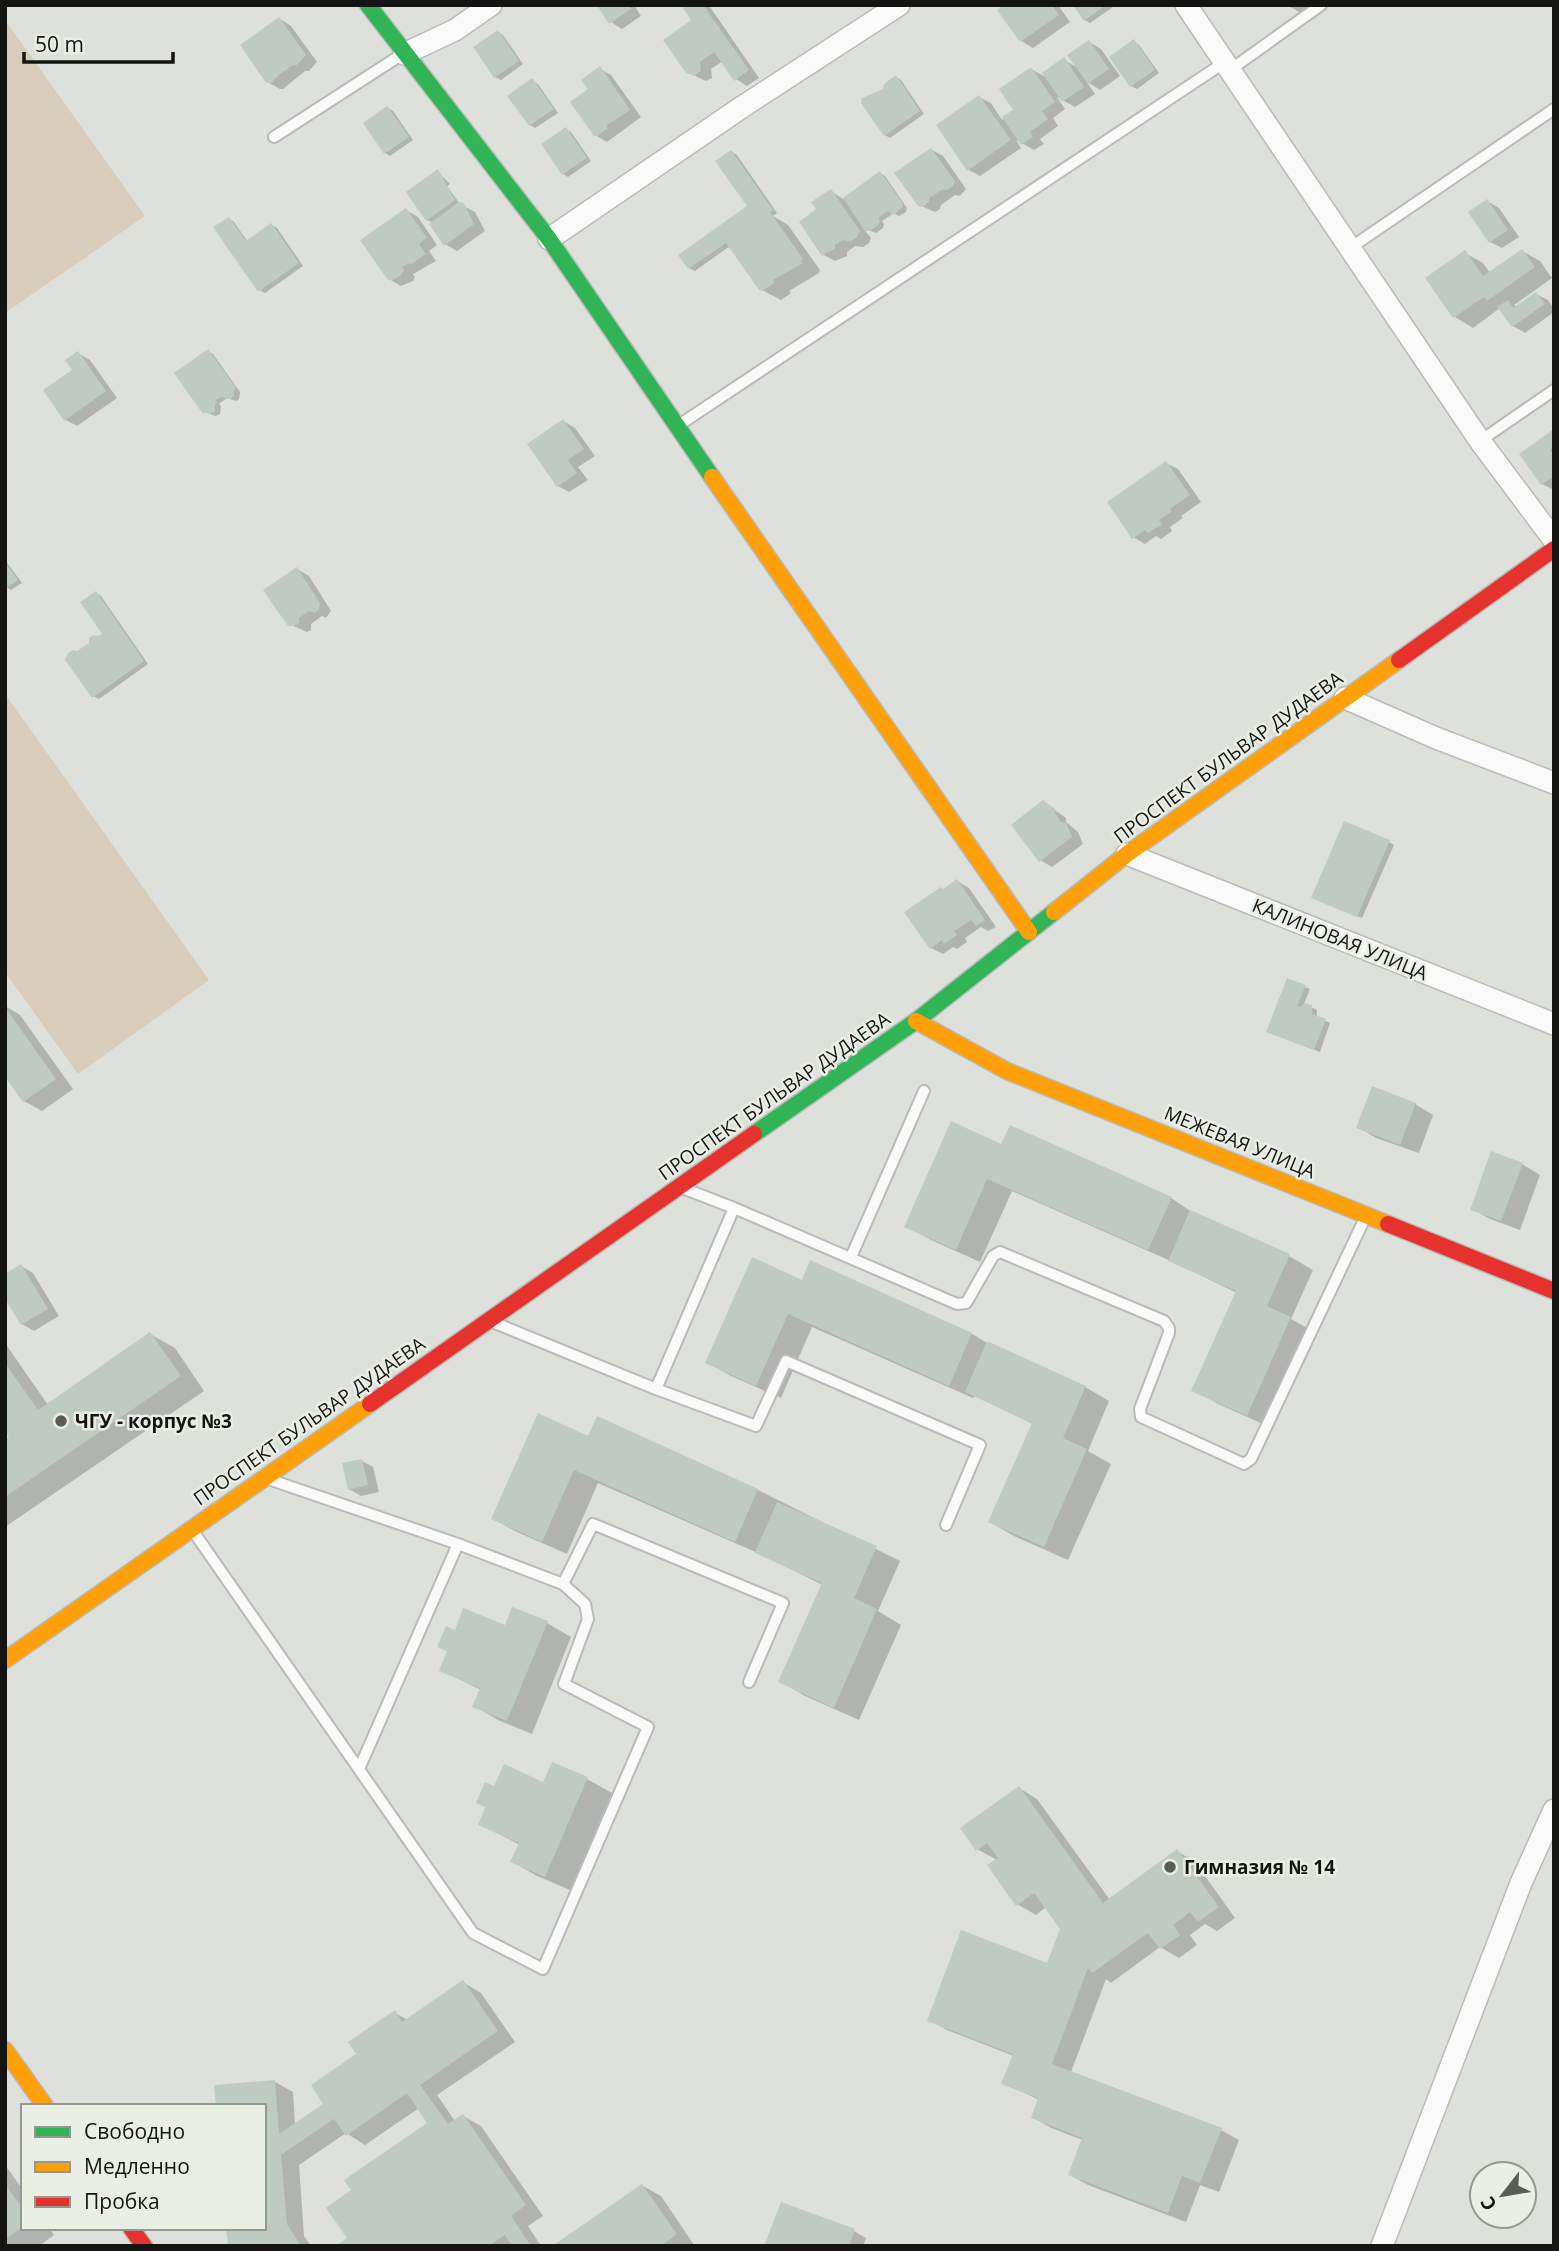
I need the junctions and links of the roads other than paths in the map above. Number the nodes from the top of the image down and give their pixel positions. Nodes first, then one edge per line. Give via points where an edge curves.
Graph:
1 (368, 5) edge
2 (491, 5) edge
3 (899, 5) edge
4 (1186, 5) edge
5 (1321, 5) edge
6 (404, 54) junction
7 (1227, 66) junction
8 (1554, 109) edge
9 (274, 137) dead end
10 (550, 239) junction
11 (1350, 248) junction
12 (1554, 390) edge
13 (678, 426) junction
14 (1480, 441) junction
15 (1554, 540) edge
16 (1554, 549) edge
17 (1345, 698) junction
18 (1554, 783) edge
19 (1127, 854) junction
20 (1029, 932) junction
21 (916, 1021) junction
22 (1554, 1024) edge
23 (924, 1091) dead end
24 (680, 1187) junction
25 (734, 1208) junction
26 (1366, 1215) junction
27 (851, 1258) junction
28 (1554, 1291) edge
29 (490, 1320) junction
30 (656, 1389) junction
31 (265, 1478) junction
32 (946, 1525) dead end
33 (192, 1529) junction
34 (457, 1544) junction
35 (563, 1584) junction
36 (5, 1660) edge
37 (749, 1682) dead end
38 (359, 1769) junction
39 (1554, 1810) edge
40 (5, 2050) edge
41 (44, 2104) edge
42 (132, 2230) edge
43 (144, 2246) edge
44 (1382, 2246) edge

1 - 6 street
2 - 6 street via 455,30
3 - 10 street
4 - 7 street
5 - 7 lane
6 - 9 lane
6 - 10 street
7 - 11 street
7 - 13 lane
8 - 11 lane
10 - 13 street
11 - 14 street
12 - 14 lane
13 - 20 street
14 - 15 street
16 - 17 street, ПРОСПЕКТ БУЛЬВАР ДУДАЕВА
17 - 18 street
17 - 19 street, ПРОСПЕКТ БУЛЬВАР ДУДАЕВА
19 - 20 street, ПРОСПЕКТ БУЛЬВАР ДУДАЕВА
19 - 22 street, КАЛИНОВАЯ УЛИЦА
20 - 21 street, ПРОСПЕКТ БУЛЬВАР ДУДАЕВА
21 - 24 street, ПРОСПЕКТ БУЛЬВАР ДУДАЕВА
21 - 26 street, МЕЖЕВАЯ УЛИЦА via 1007,1071
23 - 27 lane
24 - 25 lane
24 - 29 street, ПРОСПЕКТ БУЛЬВАР ДУДАЕВА
25 - 27 lane
25 - 30 lane
26 - 27 lane via 1251,1459 1244,1464 1142,1418 1140,1409 1169,1333 1164,1321 1004,1252 993,1256 961,1305
26 - 28 street, МЕЖЕВАЯ УЛИЦА
29 - 30 lane
29 - 31 street, ПРОСПЕКТ БУЛЬВАР ДУДАЕВА
30 - 32 lane via 756,1426 786,1360 980,1445
31 - 33 street, ПРОСПЕКТ БУЛЬВАР ДУДАЕВА
31 - 34 lane
33 - 36 street, ПРОСПЕКТ БУЛЬВАР ДУДАЕВА
33 - 38 lane
34 - 35 lane
34 - 38 lane
35 - 37 lane via 593,1524 783,1603
35 - 38 lane via 585,1604 589,1619 564,1684 648,1727 543,1969 473,1933
39 - 44 street via 1521,1882
40 - 41 street
42 - 43 street

